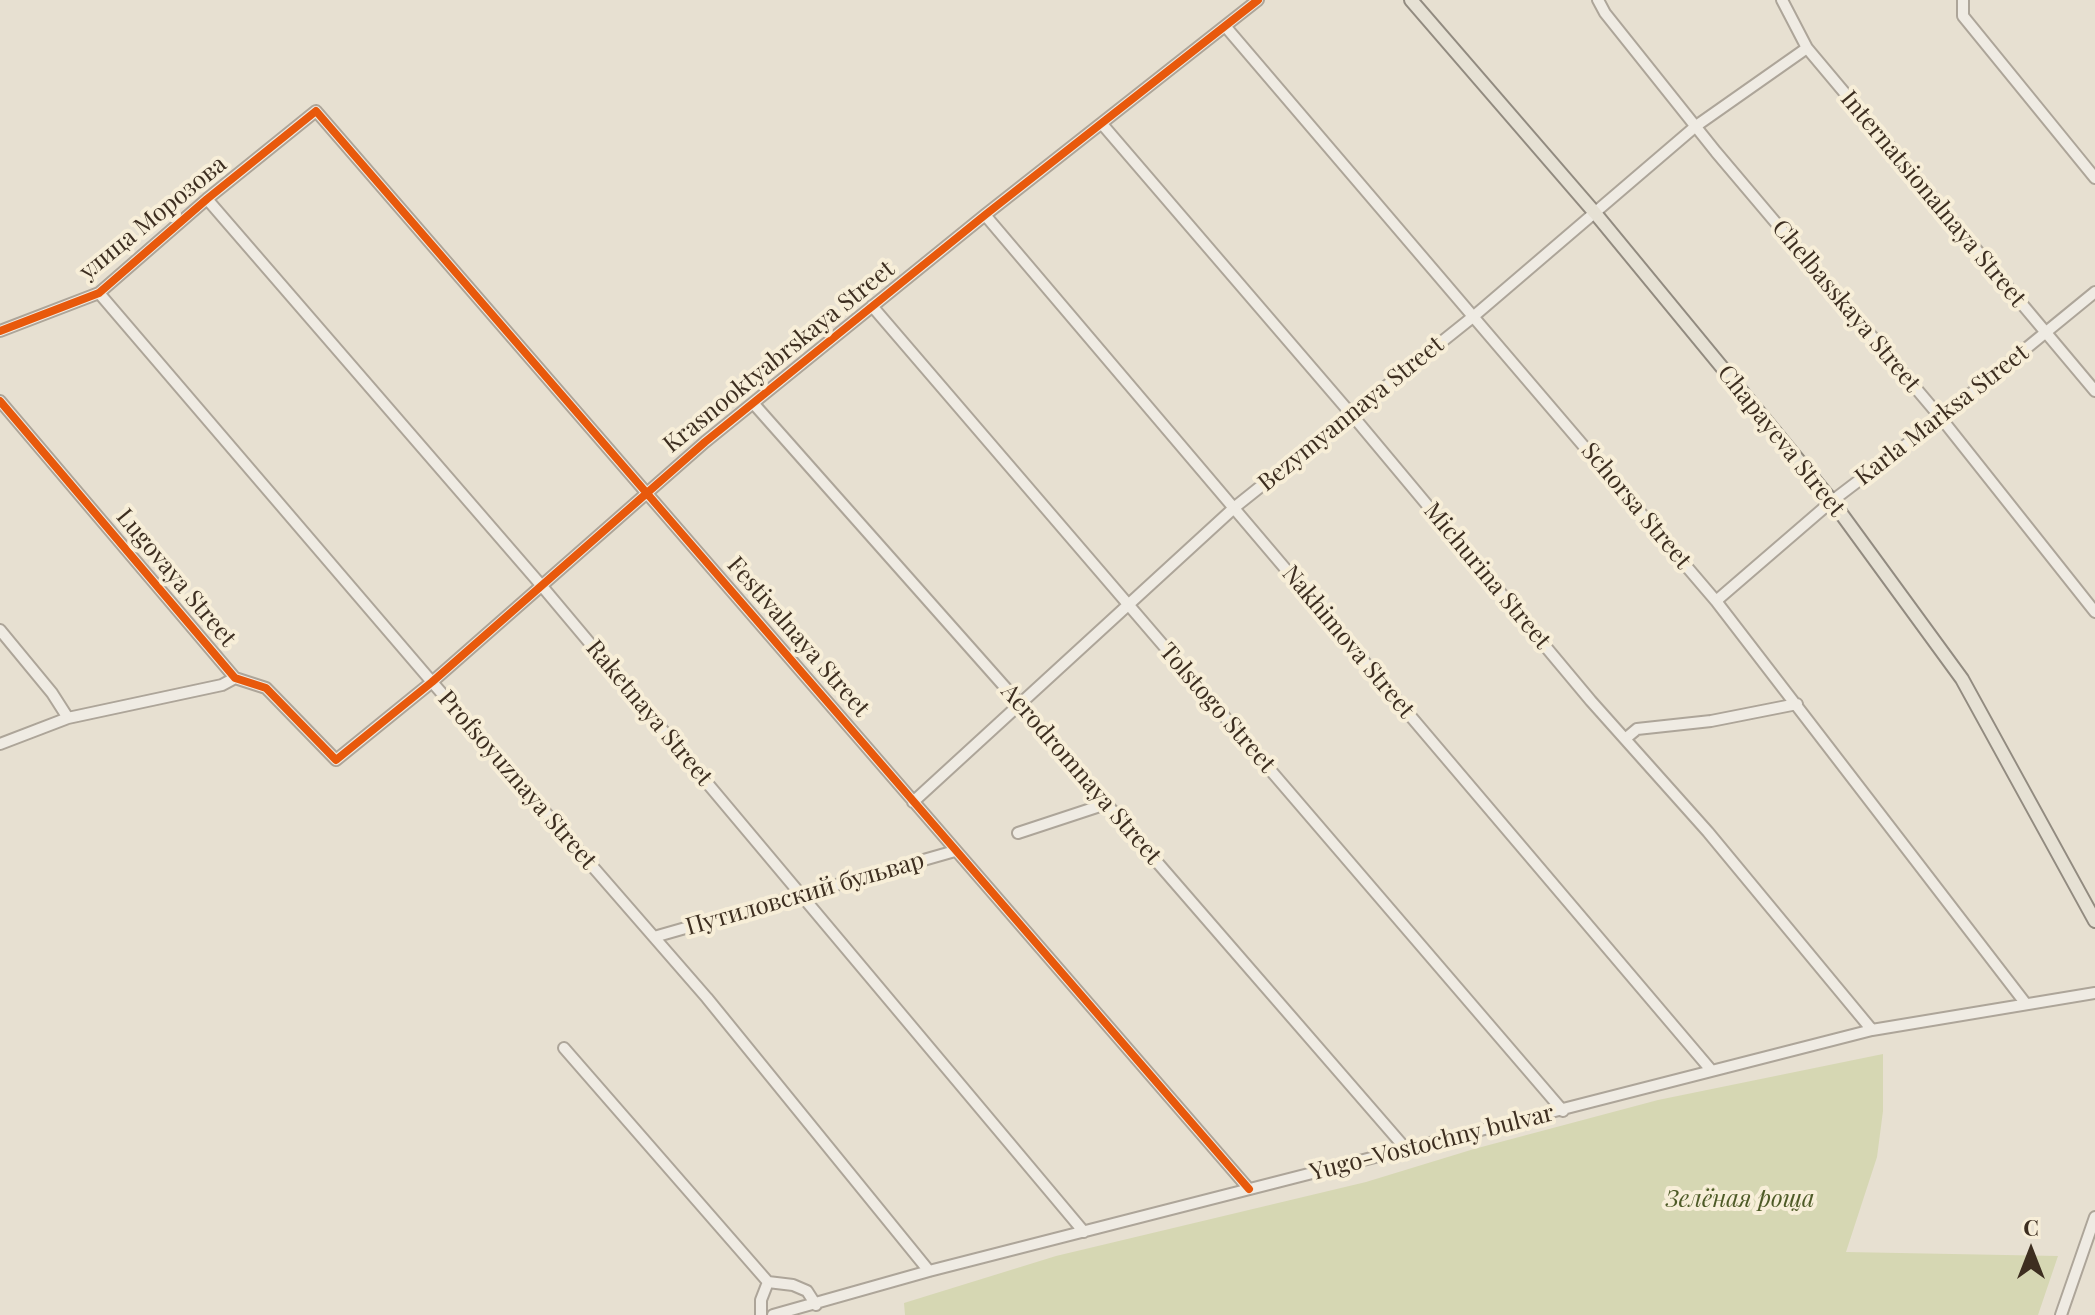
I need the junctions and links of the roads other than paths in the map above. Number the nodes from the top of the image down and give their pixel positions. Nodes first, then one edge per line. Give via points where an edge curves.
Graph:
1 (1258, 0) edge
2 (1411, 0) edge
3 (1598, 0) edge
4 (1782, 0) edge
5 (1963, 0) edge
6 (1225, 26) junction
7 (1807, 48) junction
8 (316, 111) joint
9 (1102, 124) junction
10 (1696, 126) junction
11 (2095, 178) edge
12 (207, 199) junction
13 (1595, 213) junction
14 (985, 215) junction
15 (2095, 292) edge
16 (99, 293) junction
17 (872, 306) junction
18 (1474, 316) junction
19 (0, 331) edge
20 (2045, 334) junction
21 (2095, 391) edge
22 (0, 401) edge
23 (753, 403) junction
24 (1352, 415) junction
25 (1941, 418) junction
26 (647, 493) junction
27 (1832, 501) junction
28 (1235, 507) junction
29 (541, 585) junction
30 (1716, 601) junction
31 (1127, 605) junction
32 (2095, 612) edge
33 (0, 630) edge
34 (235, 678) junction
35 (432, 682) junction
36 (1019, 703) junction
37 (1797, 704) junction
38 (68, 718) junction
39 (1625, 739) junction
40 (0, 744) edge
41 (336, 760) joint
42 (913, 802) junction
43 (1106, 804) junction
44 (1018, 833) dead end
45 (955, 851) junction
46 (803, 895) junction
47 (2095, 921) edge
48 (654, 937) junction
49 (2095, 993) edge
50 (2026, 1004) junction
51 (1872, 1030) junction
52 (564, 1048) dead end
53 (1711, 1070) junction
54 (1563, 1111) junction
55 (1406, 1149) junction
56 (1249, 1189) junction
57 (2095, 1217) edge
58 (1084, 1232) junction
59 (929, 1271) junction
60 (768, 1282) junction
61 (816, 1305) junction
62 (2061, 1314) edge
63 (761, 1315) edge
64 (773, 1315) edge

1 - 6 street, Krasnooktyabrskaya Street
2 - 13 main road, Chapayeva Street
3 - 10 street, Chelbasskaya Street
4 - 7 street, Internatsionalnaya Street
5 - 11 street via 1963,16
6 - 9 street, Krasnooktyabrskaya Street
6 - 18 street, Schorsa Street
7 - 10 street, Bezymyannaya Street
7 - 20 street, Internatsionalnaya Street
8 - 12 street, улица Морозова
8 - 26 street, Festivalnaya Street
9 - 14 street, Krasnooktyabrskaya Street
9 - 24 street, Michurina Street
10 - 13 street, Bezymyannaya Street
10 - 25 street, Chelbasskaya Street
12 - 16 street, улица Морозова
12 - 29 street, Raketnaya Street
13 - 18 street, Bezymyannaya Street
13 - 27 main road, Chapayeva Street
14 - 17 street, Krasnooktyabrskaya Street
14 - 28 street, Nakhimova Street
15 - 20 street, Karla Marksa Street
16 - 19 street, улица Морозова
16 - 35 street, Profsoyuznaya Street
17 - 23 street, Krasnooktyabrskaya Street
17 - 31 street, Tolstogo Street
18 - 24 street, Bezymyannaya Street
18 - 30 street, Schorsa Street
20 - 21 street, Internatsionalnaya Street
20 - 25 street, Karla Marksa Street
22 - 34 street, Lugovaya Street
23 - 26 street, Krasnooktyabrskaya Street
23 - 36 street, Aerodromnaya Street
24 - 28 street, Bezymyannaya Street
24 - 39 street, Michurina Street
25 - 27 street, Karla Marksa Street
25 - 32 street, Chelbasskaya Street
26 - 29 street, Krasnooktyabrskaya Street
26 - 42 street, Festivalnaya Street
27 - 30 street, Karla Marksa Street
27 - 47 main road, Chapayeva Street via 1962,679
28 - 31 street, Bezymyannaya Street
28 - 53 street, Nakhimova Street
29 - 35 street, Krasnooktyabrskaya Street
29 - 46 street, Raketnaya Street
30 - 37 street, Schorsa Street
31 - 36 street, Bezymyannaya Street
31 - 54 street, Tolstogo Street
33 - 38 street
34 - 38 street
34 - 41 street, Lugovaya Street via 266,688
35 - 41 street, Krasnooktyabrskaya Street
35 - 48 street, Profsoyuznaya Street
36 - 42 street, Bezymyannaya Street
36 - 43 street, Aerodromnaya Street
37 - 39 street via 1637,729
37 - 50 street, Schorsa Street
38 - 40 street
39 - 51 street, Michurina Street
42 - 45 street, Festivalnaya Street
43 - 44 street
43 - 55 street, Aerodromnaya Street
45 - 46 street, Путиловский бульвар
45 - 56 street, Festivalnaya Street
46 - 48 street, Путиловский бульвар
46 - 58 street, Raketnaya Street
48 - 59 street, Profsoyuznaya Street
49 - 50 street, Yugo-Vostochny bulvar
50 - 51 street, Yugo-Vostochny bulvar
51 - 53 street, Yugo-Vostochny bulvar
52 - 60 street
53 - 54 street, Yugo-Vostochny bulvar
54 - 55 street, Yugo-Vostochny bulvar
55 - 56 street, Yugo-Vostochny bulvar
56 - 58 street, Yugo-Vostochny bulvar
57 - 62 street
58 - 59 street, Yugo-Vostochny bulvar
59 - 61 street, Yugo-Vostochny bulvar
60 - 61 street via 807,1291
60 - 63 street
61 - 64 street, Yugo-Vostochny bulvar

